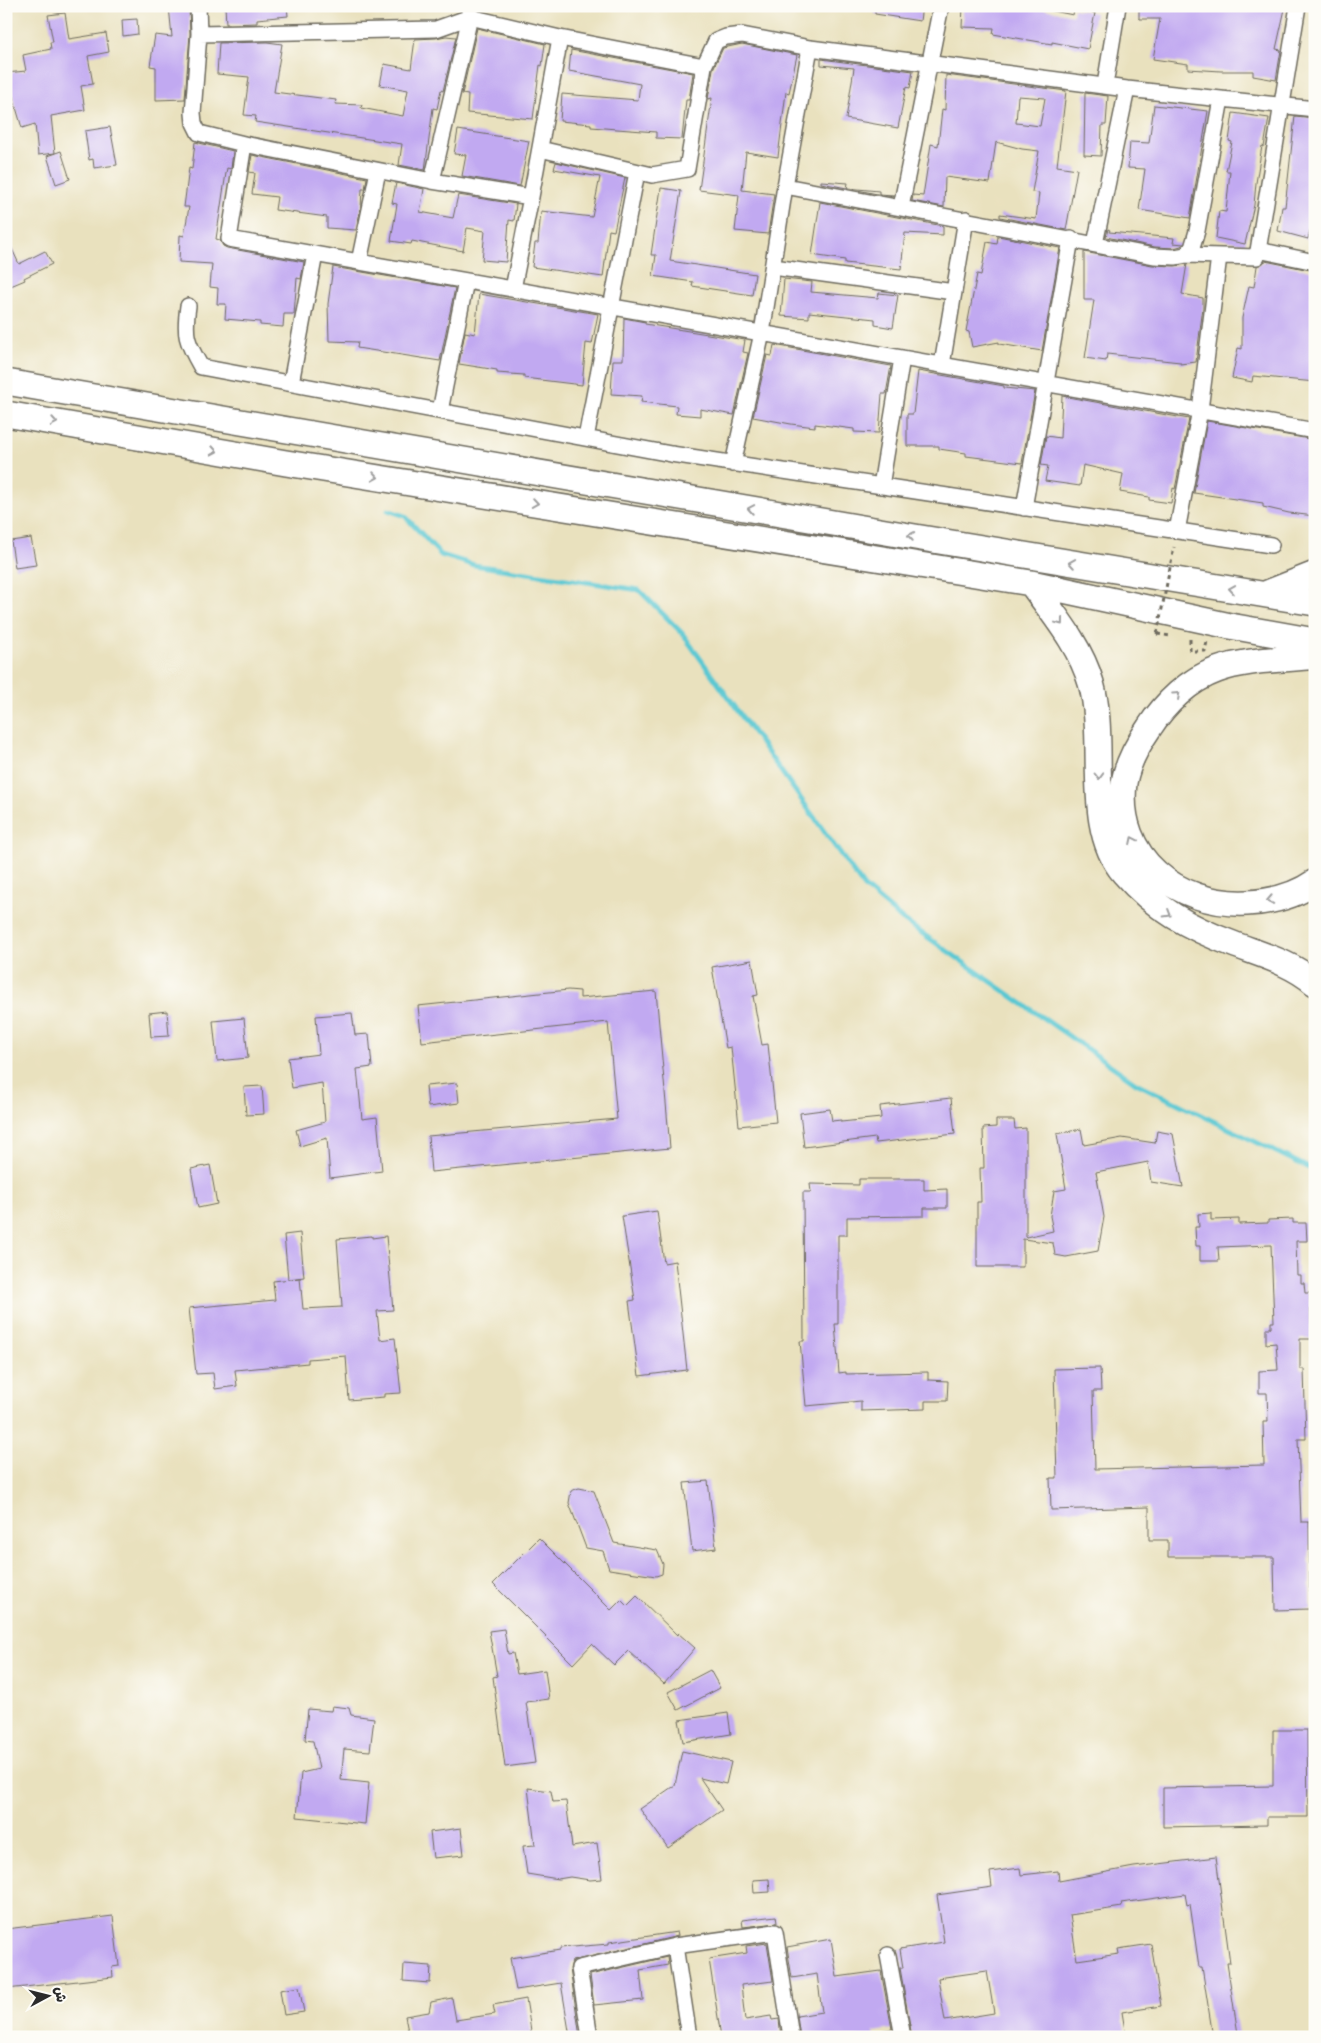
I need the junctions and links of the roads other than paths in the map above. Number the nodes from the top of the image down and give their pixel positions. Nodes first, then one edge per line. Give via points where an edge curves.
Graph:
1 (198, 6) edge
2 (940, 6) edge
3 (1118, 6) edge
4 (1298, 6) edge
5 (469, 11) edge
6 (199, 34) junction
7 (560, 38) junction
8 (810, 48) junction
9 (930, 62) junction
10 (704, 66) junction
11 (1105, 86) junction
12 (1127, 89) junction
13 (1221, 99) junction
14 (1282, 105) junction
15 (1315, 109) edge
16 (244, 144) junction
17 (540, 150) junction
18 (378, 171) junction
19 (637, 172) junction
20 (432, 181) junction
21 (785, 186) junction
22 (531, 197) junction
23 (901, 207) junction
24 (966, 219) junction
25 (1071, 240) junction
26 (1095, 244) junction
27 (1258, 250) junction
28 (315, 254) junction
29 (1186, 255) junction
30 (1218, 256) junction
31 (359, 262) junction
32 (1315, 262) edge
33 (773, 267) junction
34 (466, 281) junction
35 (513, 289) junction
36 (954, 292) junction
37 (188, 306) dead end
38 (611, 306) junction
39 (762, 333) junction
40 (902, 358) junction
41 (942, 365) junction
42 (7, 382) edge
43 (291, 383) junction
44 (1046, 383) junction
45 (1200, 410) junction
46 (440, 411) junction
47 (6, 414) edge
48 (1315, 431) edge
49 (586, 438) junction
50 (733, 464) junction
51 (881, 486) junction
52 (1024, 508) junction
53 (1176, 531) junction
54 (1271, 545) dead end
55 (1315, 574) edge
56 (1031, 583) junction
57 (1265, 594) junction
58 (1315, 603) edge
59 (1315, 640) edge
60 (1315, 656) edge
61 (1315, 882) edge
62 (1315, 983) edge
63 (675, 1946) junction
64 (888, 1955) dead end
65 (590, 2037) edge
66 (689, 2037) edge
67 (791, 2037) edge
68 (904, 2037) edge

1 - 6 street
2 - 9 street
3 - 11 street
4 - 14 street
5 - 6 street via 436,29
5 - 7 street
5 - 20 street
6 - 16 street via 194,123 199,133
7 - 10 street
7 - 17 street
8 - 9 street
8 - 10 street via 742,35 726,37 716,41
8 - 21 street
9 - 11 street
9 - 23 street
10 - 19 street via 687,169 652,175
11 - 12 street
12 - 13 street
12 - 26 street
13 - 14 street
13 - 29 street via 1197,231 1192,248
14 - 15 street
14 - 27 street
16 - 18 street
16 - 28 street via 229,239
17 - 19 street
17 - 22 street
18 - 20 street
18 - 31 street
19 - 38 street
20 - 22 street
21 - 23 street
21 - 33 street
22 - 35 street
23 - 24 street
24 - 25 street
24 - 36 street
25 - 26 street
25 - 44 street
26 - 29 street via 1154,256
27 - 30 street via 1257,257
27 - 32 street
28 - 31 street
28 - 43 street
29 - 30 street
30 - 45 street
31 - 34 street
33 - 36 street
33 - 39 street
34 - 35 street
34 - 46 street
35 - 38 street
36 - 41 street
37 - 43 street via 188,345 201,366
38 - 39 street
38 - 49 street
39 - 40 street
39 - 50 street
40 - 41 street
40 - 51 street
41 - 44 street
57 -> 42 highway
43 - 46 street
44 - 45 street
44 - 52 street
45 - 48 street
45 - 53 street
46 - 49 street
47 -> 56 highway via 286,463
49 - 50 street
50 - 51 street
51 - 52 street
52 - 53 street
53 - 54 street
55 - 57 highway
56 - 59 highway via 1230,626
56 -> 62 highway via 1067,632 1092,684 1098,717 1102,823 1110,849 1122,871 1160,909 1182,922 1286,964
57 - 58 highway
61 -> 60 highway via 1283,897 1257,902 1229,904 1199,898 1173,886 1150,868 1131,839 1123,808 1124,781 1136,748 1155,719 1186,687 1229,666
63 - 65 street via 579,1968
63 - 66 street
63 - 67 street via 775,1932
64 - 68 street

